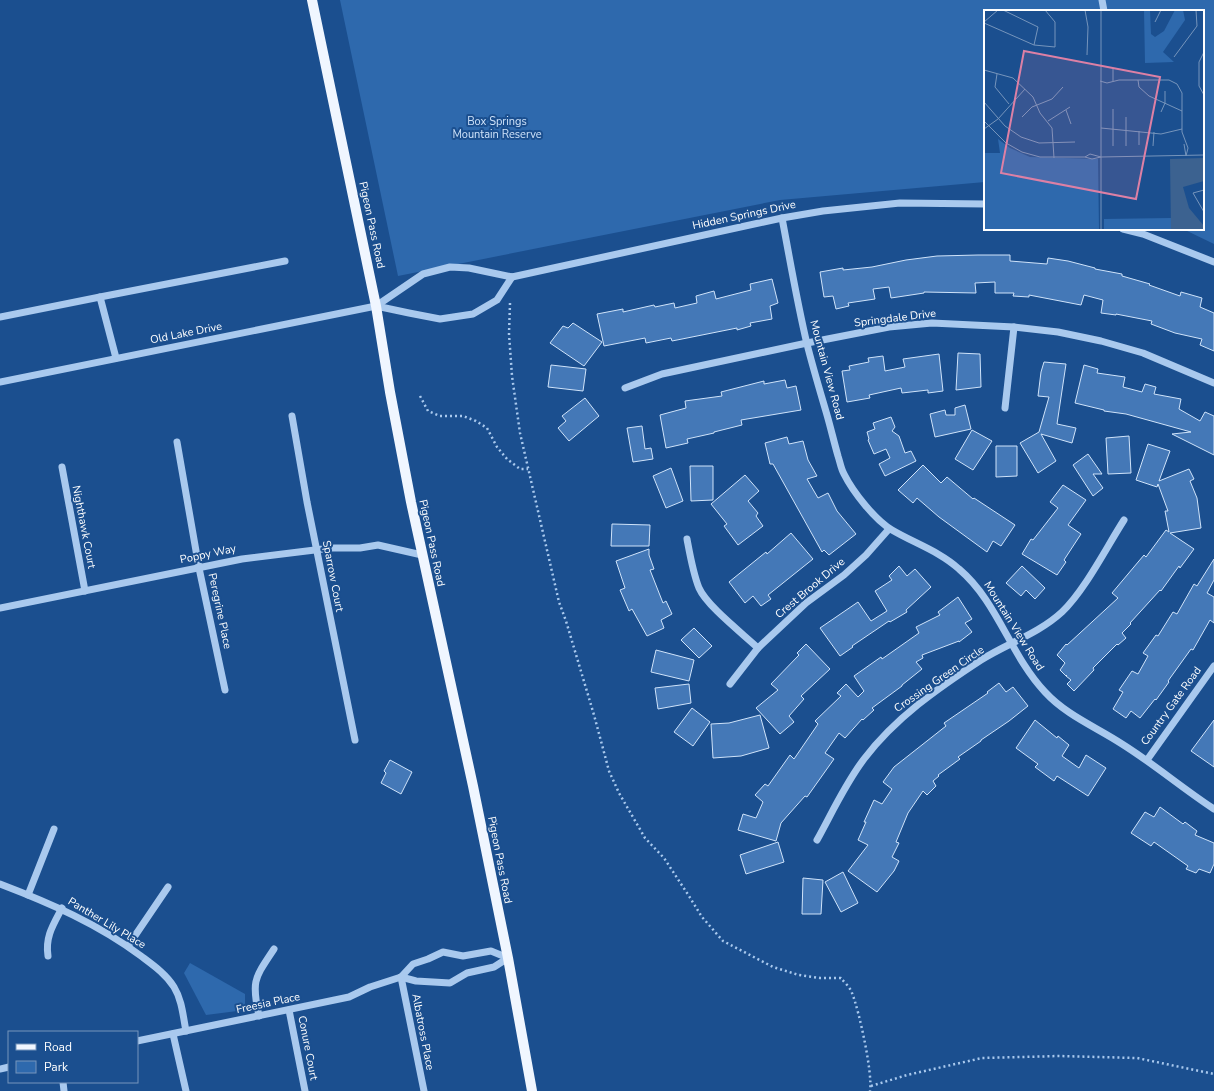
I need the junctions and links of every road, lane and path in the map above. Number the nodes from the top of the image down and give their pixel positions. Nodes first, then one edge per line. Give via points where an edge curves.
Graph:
1 (312, 0) edge
2 (1102, 0) edge
3 (1104, 10) edge
4 (984, 204) edge
5 (782, 218) junction
6 (1127, 230) edge
7 (285, 261) dead end
8 (1214, 262) edge
9 (512, 277) junction
10 (100, 297) junction
11 (510, 303) dead end
12 (376, 306) junction
13 (0, 318) edge
14 (1014, 326) junction
15 (807, 343) junction
16 (116, 358) junction
17 (0, 382) edge
18 (1214, 383) edge
19 (625, 388) dead end
20 (420, 396) dead end
21 (1004, 408) dead end
22 (292, 416) dead end
23 (177, 442) dead end
24 (62, 467) dead end
25 (528, 469) junction
26 (1124, 520) dead end
27 (890, 529) junction
28 (687, 539) dead end
29 (317, 550) junction
30 (422, 554) junction
31 (199, 568) junction
32 (85, 591) junction
33 (0, 608) edge
34 (1011, 644) junction
35 (758, 648) junction
36 (1214, 666) edge
37 (730, 684) dead end
38 (225, 690) dead end
39 (355, 740) dead end
40 (1147, 760) junction
41 (1214, 808) edge
42 (54, 829) dead end
43 (817, 840) dead end
44 (0, 884) edge
45 (168, 887) dead end
46 (28, 895) junction
47 (62, 908) junction
48 (128, 946) junction
49 (274, 949) dead end
50 (48, 956) dead end
51 (508, 958) junction
52 (401, 977) junction
53 (289, 1010) junction
54 (259, 1016) junction
55 (186, 1031) junction
56 (173, 1034) junction
57 (138, 1041) edge
58 (1214, 1074) edge
59 (871, 1086) junction
60 (186, 1091) edge
61 (305, 1091) edge
62 (424, 1091) edge
63 (532, 1091) edge
64 (870, 1091) edge

1 - 12 main road, Pigeon Pass Road
2 - 3 street
4 - 5 street, Hidden Springs Drive via 900,203
5 - 9 street, Hidden Springs Drive
5 - 15 street, Mountain View Road
6 - 8 street
7 - 10 street
9 - 12 street, Hidden Springs Drive via 450,266 423,274
9 - 12 street via 497,300 473,314 440,318
10 - 13 street
10 - 16 street
11 - 25 path via 512,376
12 - 16 street, Old Lake Drive
12 - 30 main road, Pigeon Pass Road
14 - 15 street, Springdale Drive via 932,323 889,327
14 - 18 street, Springdale Drive via 1101,341 1143,353
14 - 21 street
15 - 19 street, Springdale Drive via 662,374
15 - 27 street, Mountain View Road via 843,473 856,494
16 - 17 street, Old Lake Drive
20 - 25 path via 428,411 440,416 463,416 487,428 507,459 520,469
22 - 29 street, Sparrow Court
23 - 31 street, Peregrine Place
24 - 32 street, Nighthawk Court
25 - 59 path via 559,602 609,771 619,793 645,838 664,858 702,917 724,941 773,967 799,975 841,978 854,998
26 - 34 street, Crossing Green Circle via 1085,583 1068,605 1035,633
27 - 34 street, Mountain View Road via 932,550 960,569 989,604
27 - 35 street, Crest Brook Drive via 844,575 806,603
28 - 35 street via 695,577 706,600
29 - 30 street, Poppy Way via 378,545
29 - 31 street, Poppy Way via 261,556
29 - 39 street, Sparrow Court
30 - 51 main road, Pigeon Pass Road
31 - 32 street, Poppy Way
31 - 38 street, Peregrine Place
32 - 33 street, Poppy Way
34 - 40 street, Mountain View Road via 1034,679 1061,707
34 - 43 street, Crossing Green Circle via 958,675 897,721 863,760
35 - 37 street, Crest Brook Drive
36 - 40 street, Country Gate Road
40 - 41 street, Mountain View Road
42 - 46 street
44 - 46 street, Panther Lily Place
45 - 48 street
46 - 47 street, Panther Lily Place
47 - 48 street, Panther Lily Place
47 - 50 street via 48,936
48 - 55 street, Panther Lily Place via 162,971 174,987 180,1001
49 - 54 street via 257,975 254,986
51 - 52 street via 494,967 467,972 450,983 416,981
51 - 52 street via 491,951 463,956 443,952 413,964
51 - 63 main road, Pigeon Pass Road
52 - 53 street, Freesia Place via 349,996
52 - 62 street, Albatross Place
53 - 54 street, Freesia Place
53 - 61 street, Conure Court
54 - 55 street, Freesia Place
55 - 56 street, Freesia Place
56 - 57 street, Freesia Place
56 - 60 street
58 - 59 path via 1137,1058 982,1058
59 - 64 path

